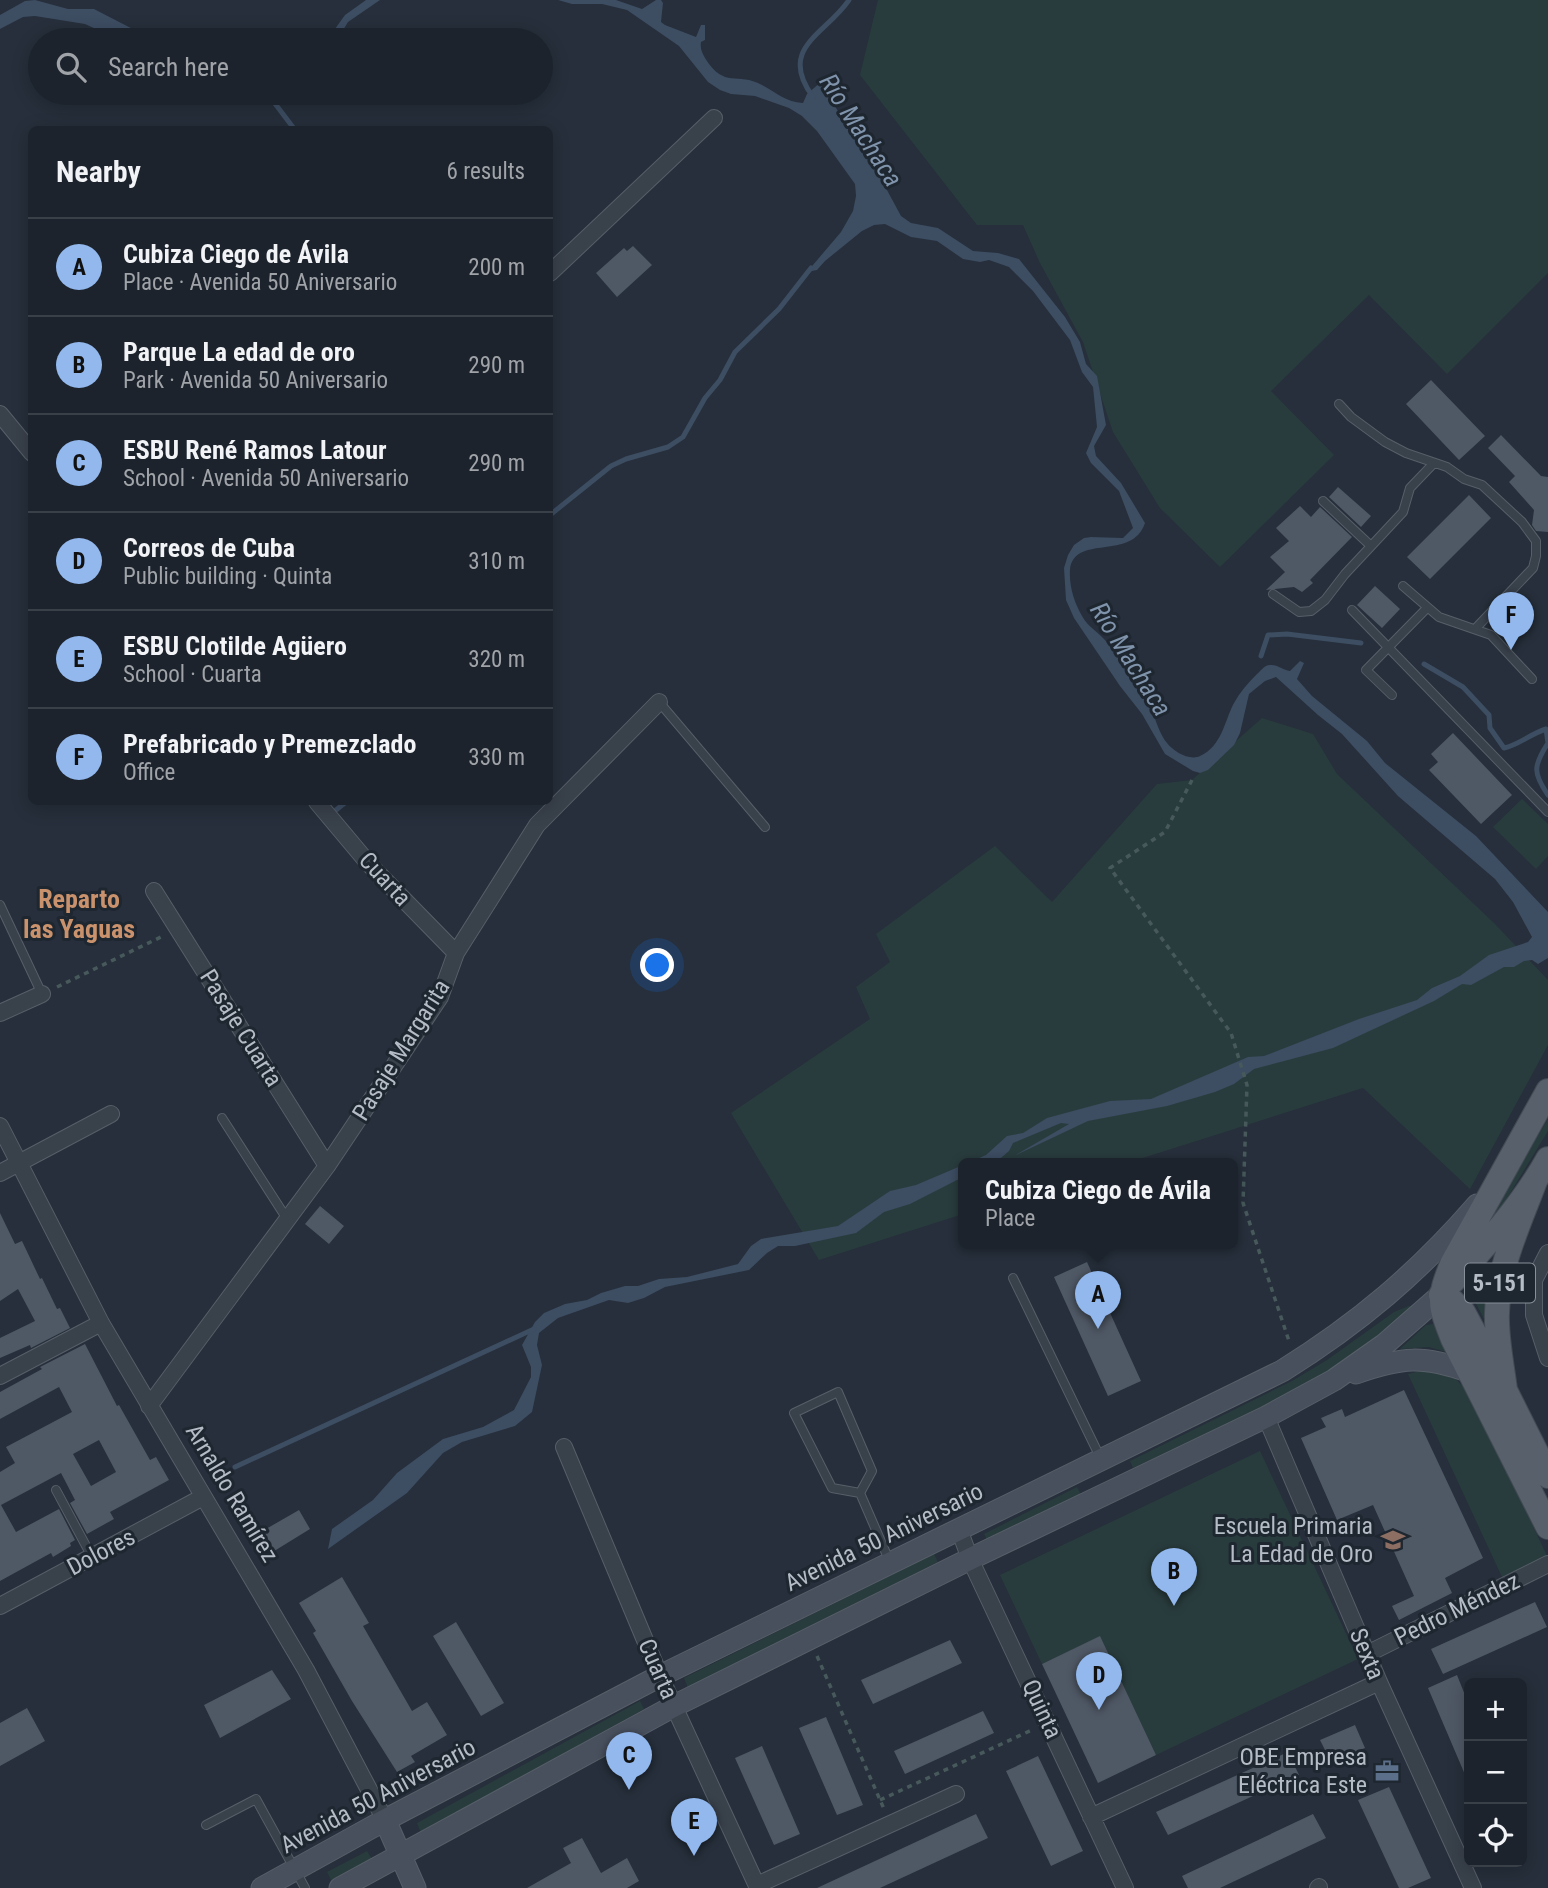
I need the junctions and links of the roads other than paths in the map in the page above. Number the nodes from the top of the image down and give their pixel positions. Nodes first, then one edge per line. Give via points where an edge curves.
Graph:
1 (714, 118) dead end
2 (553, 270) edge
3 (1339, 404) dead end
4 (0, 414) edge
5 (28, 448) edge
6 (1434, 463) junction
7 (1323, 500) dead end
8 (1371, 546) junction
9 (1403, 586) dead end
10 (1273, 594) dead end
11 (1427, 607) junction
12 (1352, 610) dead end
13 (1475, 629) junction
14 (1389, 647) junction
15 (1532, 679) dead end
16 (1392, 695) dead end
17 (659, 702) joint
18 (320, 805) edge
19 (1548, 812) edge
20 (765, 827) dead end
21 (154, 891) dead end
22 (0, 905) edge
23 (456, 953) junction
24 (42, 994) joint
25 (0, 1013) edge
26 (1548, 1091) edge
27 (111, 1114) dead end
28 (222, 1118) dead end
29 (0, 1126) edge
30 (1548, 1159) edge
31 (18, 1164) junction
32 (327, 1166) junction
33 (0, 1173) edge
34 (1535, 1181) junction
35 (1493, 1186) junction
36 (287, 1219) junction
37 (1548, 1253) edge
38 (1013, 1278) dead end
39 (1392, 1292) junction
40 (1441, 1294) junction
41 (101, 1323) junction
42 (1548, 1358) edge
43 (1469, 1372) junction
44 (0, 1376) edge
45 (1334, 1380) junction
46 (1505, 1390) junction
47 (149, 1406) junction
48 (1266, 1417) junction
49 (564, 1447) dead end
50 (1101, 1460) junction
51 (1548, 1476) edge
52 (55, 1490) dead end
53 (1115, 1490) junction
54 (860, 1493) junction
55 (203, 1497) junction
56 (1548, 1527) edge
57 (959, 1529) junction
58 (92, 1557) junction
59 (970, 1559) junction
60 (891, 1563) junction
61 (1548, 1564) edge
62 (0, 1606) edge
63 (1367, 1654) junction
64 (660, 1676) junction
65 (1379, 1682) junction
66 (674, 1706) junction
67 (956, 1794) dead end
68 (1091, 1817) junction
69 (386, 1820) junction
70 (206, 1825) dead end
71 (401, 1854) junction
72 (300, 1879) edge
73 (758, 1887) edge
74 (1123, 1887) edge
75 (262, 1888) edge
76 (340, 1888) edge
77 (415, 1888) edge
78 (1473, 1888) edge

1 - 2 street
3 - 6 lane via 1385,442
4 - 5 street
6 - 8 lane via 1410,488 1403,512
6 - 13 lane via 1482,485 1536,541 1533,568
7 - 8 lane
8 - 10 lane via 1311,611 1299,612
9 - 11 lane
11 - 13 lane via 1439,617
11 - 14 lane
12 - 14 lane
13 - 15 lane via 1491,635
14 - 16 lane via 1366,670
14 - 19 lane
17 - 20 lane
17 - 23 street, Pasaje Margarita via 537,825
18 - 23 street, Cuarta via 369,864
21 - 32 street, Pasaje Cuarta
22 - 24 lane
23 - 32 street, Pasaje Margarita via 440,997
24 - 25 street
26 - 35 main road, 5-151
27 - 31 street
28 - 36 lane
29 - 31 street, Arnaldo Ramírez
30 - 34 main road, 5-151
31 - 33 street
31 - 41 street, Arnaldo Ramírez
32 - 36 street, Pasaje Margarita
34 - 40 main road, 5-151 via 1493,1237
34 - 46 main road, 5-151 via 1499,1286 1497,1315
35 - 39 main road, Avenida 50 Aniversario / 5-151
35 - 40 main road, 5-151
36 - 47 street, Pasaje Margarita
37 - 42 street via 1534,1280 1534,1315
38 - 50 lane
39 - 40 main road, 5-151
39 - 50 main road, Avenida 50 Aniversario via 1296,1363
40 - 43 main road, 5-151 via 1444,1317
40 - 45 main road via 1385,1344
40 - 46 main road, 5-151 via 1463,1312
41 - 44 street
41 - 47 street, Arnaldo Ramírez
43 - 45 main road via 1444,1362 1403,1359
43 - 56 main road, 5-151
45 - 48 main road
46 - 51 main road, 5-151
47 - 55 street, Arnaldo Ramírez
48 - 53 main road
48 - 63 street, Sexta
49 - 64 street, Cuarta
50 - 53 main road
50 - 57 main road, Avenida 50 Aniversario
52 - 58 lane
53 - 59 main road
54 - 54 lane via 872,1471 838,1392 794,1413 832,1488
54 - 60 lane
55 - 58 street, Dolores
55 - 69 street, Arnaldo Ramírez via 306,1670
57 - 59 street, Quinta
57 - 60 main road, Avenida 50 Aniversario
58 - 62 street, Dolores
59 - 66 main road
59 - 68 street, Quinta
60 - 64 main road, Avenida 50 Aniversario
61 - 63 street, Pedro Méndez
63 - 65 street, Sexta
64 - 66 street, Cuarta
64 - 69 main road, Avenida 50 Aniversario
65 - 68 street
65 - 78 street, Sexta
66 - 71 main road
66 - 73 street, Cuarta
67 - 73 street
68 - 74 street, Quinta
69 - 71 main road, Arnaldo Ramírez
69 - 72 main road, Avenida 50 Aniversario
70 - 72 lane via 256,1799
71 - 76 main road
71 - 77 main road, Arnaldo Ramírez
72 - 75 main road, Avenida 50 Aniversario

